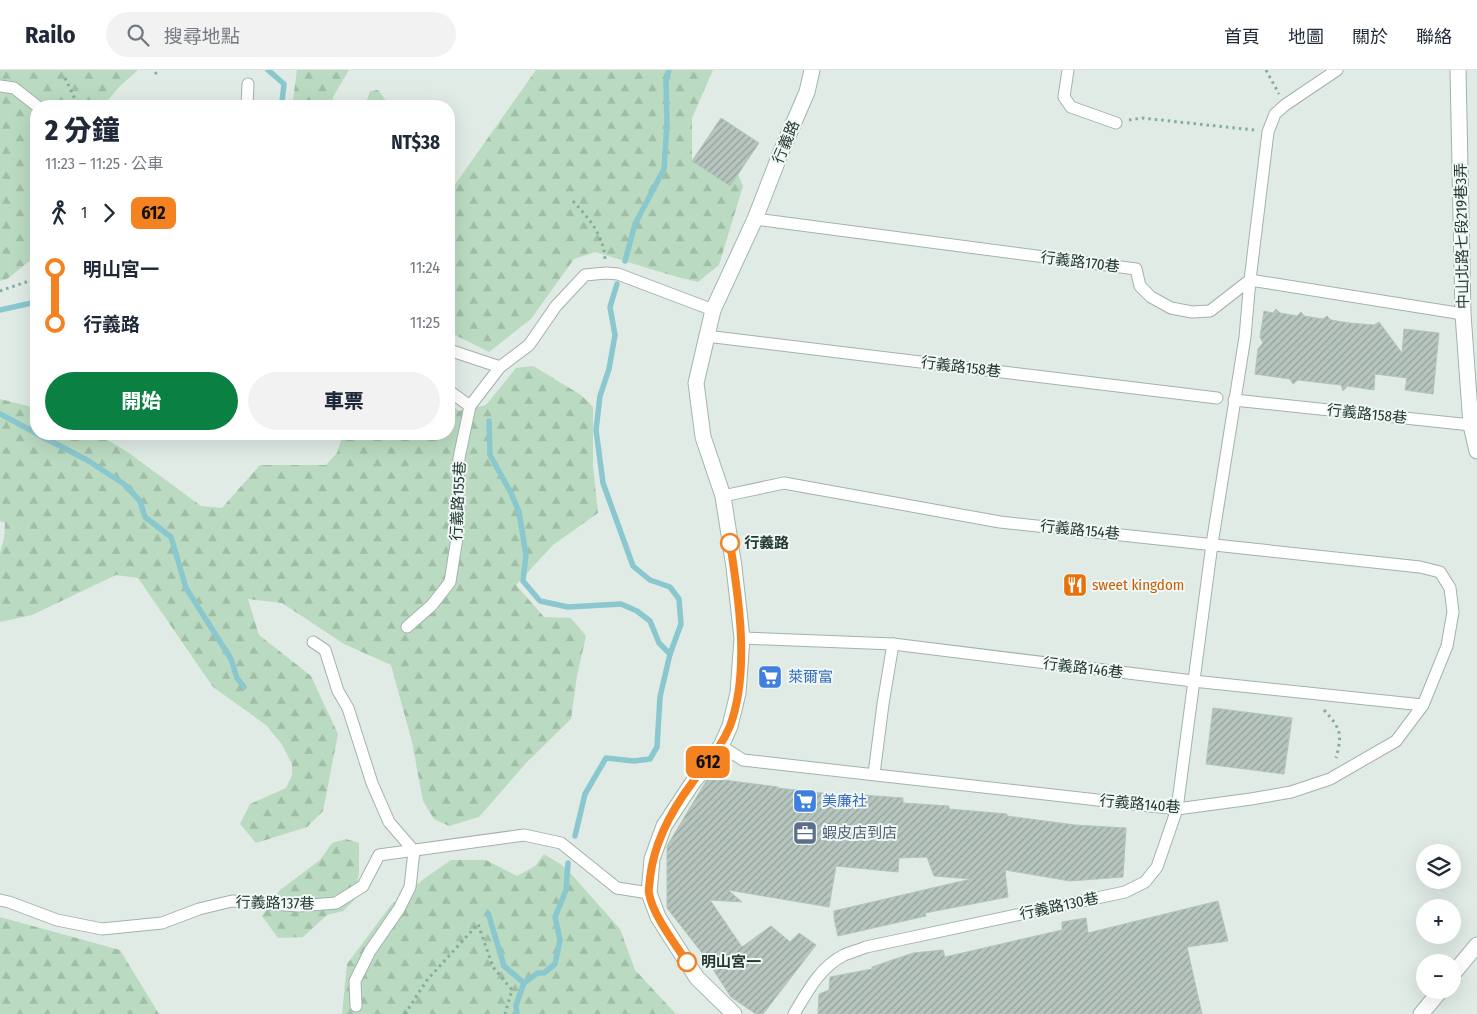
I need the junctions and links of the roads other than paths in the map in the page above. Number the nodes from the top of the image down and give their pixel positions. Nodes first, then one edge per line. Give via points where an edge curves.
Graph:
1 (812, 70) edge
2 (1068, 70) edge
3 (1337, 70) edge
4 (1457, 73) edge
5 (248, 84) dead end
6 (0, 86) edge
7 (247, 100) edge
8 (30, 101) edge
9 (1116, 123) road end
10 (755, 219) junction
11 (1250, 280) junction
12 (713, 310) junction
13 (1463, 314) junction
14 (706, 336) junction
15 (455, 352) edge
16 (500, 368) junction
17 (455, 395) edge
18 (1217, 398) dead end
19 (1234, 400) junction
20 (470, 406) junction
21 (1471, 425) junction
22 (1477, 451) edge
23 (723, 496) junction
24 (1212, 544) junction
25 (1440, 572) joint
26 (407, 627) dead end
27 (742, 638) junction
28 (313, 642) dead end
29 (893, 644) junction
30 (1193, 681) junction
31 (1423, 705) junction
32 (721, 746) junction
33 (874, 774) junction
34 (1177, 809) junction
35 (414, 851) junction
36 (649, 893) junction
37 (0, 900) edge
38 (1477, 945) edge
39 (1461, 965) edge
40 (1434, 999) edge
41 (356, 1006) dead end
42 (734, 1014) edge
43 (794, 1014) edge
44 (1421, 1014) edge

1 - 10 street, 行義路 via 807,92
2 - 9 lane via 1064,97 1071,107
3 - 11 lane, 行義路130巷 via 1275,114 1268,132
4 - 13 street, 中山北路七段219巷3弄
5 - 7 lane
6 - 8 lane via 14,88
10 - 11 lane, 行義路170巷 via 1136,269 1140,286 1151,296 1171,308 1192,312 1210,311
10 - 12 street, 行義路
11 - 13 lane
11 - 19 lane, 行義路130巷 via 1245,337
12 - 14 street, 行義路
12 - 16 lane, 行義路155巷 via 612,273 585,275 556,306 529,345
13 - 21 street, 中山北路七段219巷3弄
14 - 18 lane, 行義路158巷
14 - 23 street, 行義路 via 696,383 703,437
15 - 16 lane
16 - 20 lane, 行義路155巷
17 - 20 lane
19 - 21 lane, 行義路158巷
19 - 24 lane, 行義路130巷
20 - 26 lane, 行義路155巷 via 459,458 457,538 450,582 432,605
21 - 22 street, 中山北路七段219巷3弄
23 - 24 lane, 行義路154巷 via 784,483 1000,522
23 - 27 street, 行義路
24 - 25 lane, 行義路154巷 via 1420,567
24 - 30 lane, 行義路130巷
25 - 31 lane, 行義路140巷 via 1450,588 1453,612 1448,646
27 - 29 lane, 行義路146巷
27 - 32 street, 行義路 via 738,693
28 - 35 lane via 325,650 389,822
29 - 30 lane, 行義路146巷
29 - 33 lane
30 - 31 lane, 行義路146巷
30 - 34 lane, 行義路130巷
31 - 34 lane, 行義路140巷 via 1396,741 1330,778 1291,792
32 - 33 lane, 行義路140巷 via 743,760
32 - 36 street, 行義路 via 664,826 652,858
33 - 34 lane, 行義路140巷
34 - 43 lane, 行義路130巷 via 1157,867 1145,882 1125,892 866,947 843,955 822,970
35 - 36 lane, 行義路137巷 via 524,835 561,843 618,888
35 - 37 lane, 行義路137巷 via 379,855 363,886 336,903 299,906 232,901 162,923 102,928 57,920
35 - 41 lane via 410,887 355,981
36 - 42 street, 行義路 via 658,917 697,978
38 - 39 street
40 - 44 street

